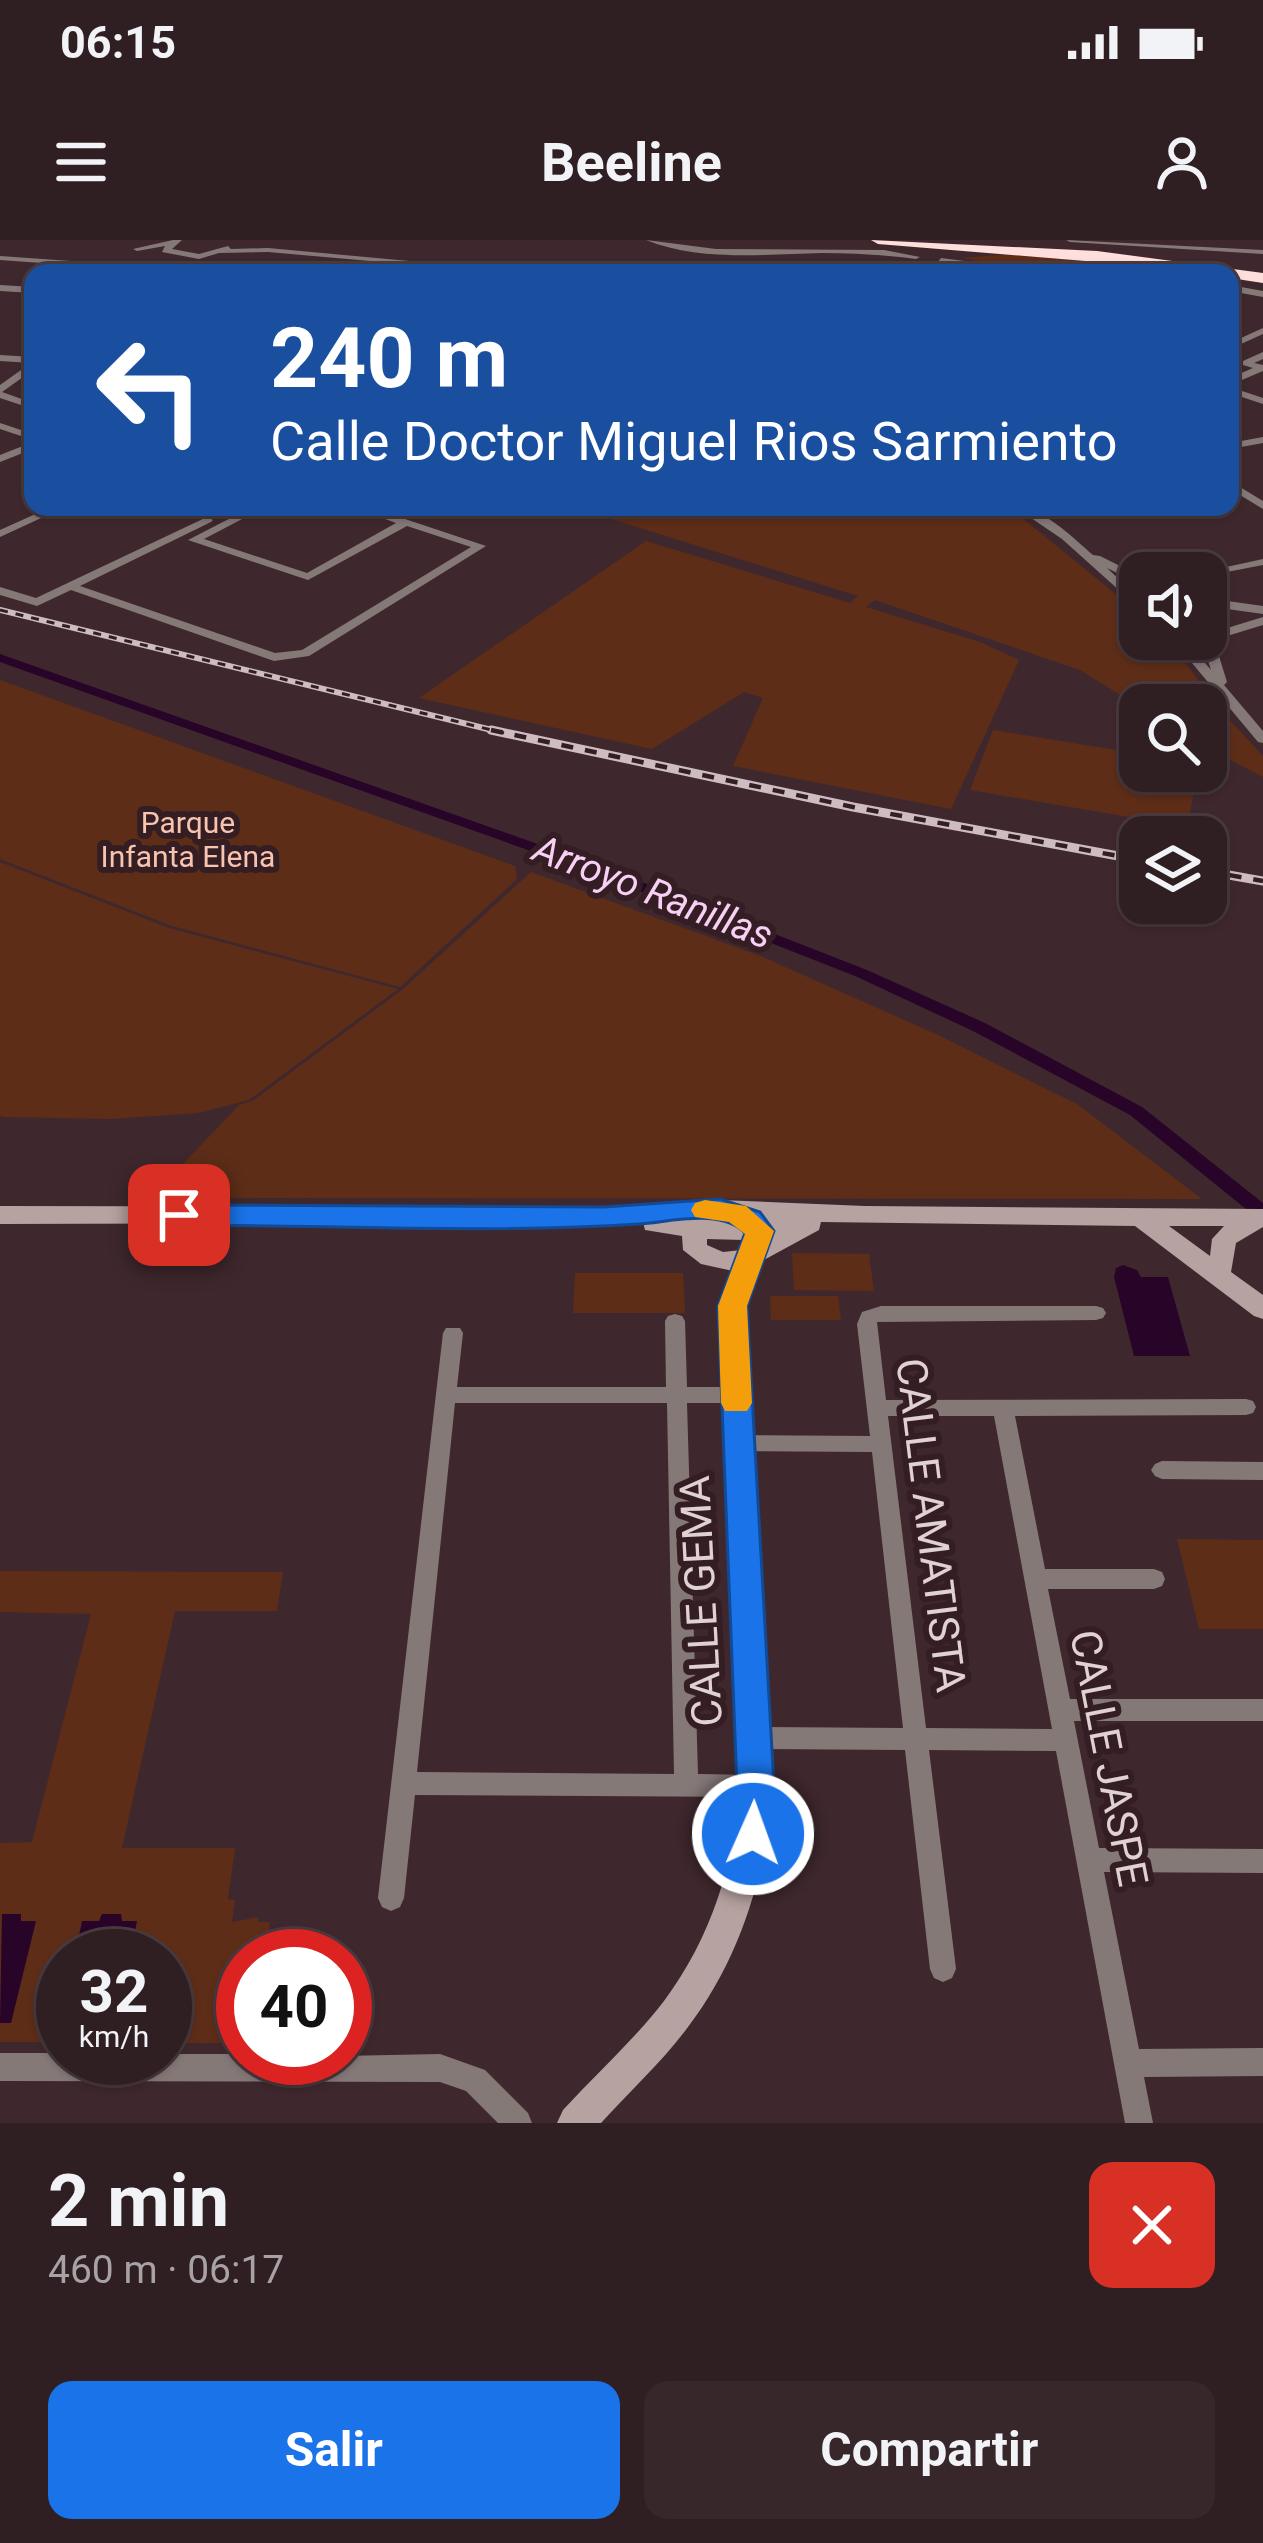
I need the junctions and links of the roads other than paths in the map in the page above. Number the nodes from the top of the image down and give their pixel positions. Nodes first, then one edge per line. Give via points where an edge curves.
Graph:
1 (650, 240) edge
2 (878, 240) edge
3 (959, 240) edge
4 (1070, 240) edge
5 (221, 247) edge
6 (1107, 250) junction
7 (1037, 251) junction
8 (1260, 255) edge
9 (0, 258) edge
10 (942, 258) junction
11 (85, 264) edge
12 (326, 264) edge
13 (338, 264) edge
14 (440, 264) edge
15 (916, 264) edge
16 (928, 264) edge
17 (980, 264) edge
18 (1149, 264) edge
19 (1188, 264) edge
20 (1263, 355) edge
21 (1239, 361) edge
22 (1246, 363) junction
23 (24, 370) edge
24 (1239, 381) edge
25 (0, 392) edge
26 (40, 516) edge
27 (214, 516) edge
28 (242, 516) edge
29 (387, 516) edge
30 (1034, 516) edge
31 (1054, 516) edge
32 (406, 522) junction
33 (0, 534) edge
34 (1066, 537) junction
35 (1079, 549) junction
36 (1263, 562) edge
37 (1227, 569) edge
38 (1119, 570) edge
39 (70, 586) junction
40 (1119, 586) edge
41 (0, 591) edge
42 (1227, 605) edge
43 (1263, 610) edge
44 (1263, 622) edge
45 (1227, 632) edge
46 (1195, 660) edge
47 (1213, 660) edge
48 (1230, 703) junction
49 (1263, 740) edge
50 (720, 1209) junction
51 (0, 1214) edge
52 (866, 1215) junction
53 (604, 1216) junction
54 (1258, 1218) edge
55 (1174, 1230) junction
56 (756, 1243) junction
57 (697, 1245) junction
58 (1228, 1276) junction
59 (732, 1306) junction
60 (1263, 1309) edge
61 (1096, 1313) dead end
62 (675, 1321) dead end
63 (453, 1333) dead end
64 (446, 1394) junction
65 (676, 1395) junction
66 (736, 1395) junction
67 (1246, 1407) dead end
68 (876, 1408) junction
69 (1003, 1408) junction
70 (739, 1443) junction
71 (880, 1444) junction
72 (1162, 1471) dead end
73 (1263, 1471) edge
74 (1036, 1579) junction
75 (1154, 1579) dead end
76 (1060, 1710) junction
77 (1263, 1710) edge
78 (753, 1738) junction
79 (919, 1739) junction
80 (1066, 1740) junction
81 (404, 1783) junction
82 (686, 1785) junction
83 (755, 1786) junction
84 (1089, 1860) junction
85 (1263, 1861) edge
86 (392, 1898) dead end
87 (943, 1969) dead end
88 (1263, 2062) edge
89 (1126, 2063) junction
90 (0, 2067) edge
91 (518, 2123) edge
92 (576, 2123) edge
93 (1139, 2123) edge

1 - 15 street via 718,250 782,243 888,248
2 - 7 highway
3 - 6 highway
4 - 8 street
5 - 12 street via 314,254
6 - 8 highway
6 - 19 highway
7 - 10 highway
7 - 18 highway
9 - 11 street
10 - 16 street
10 - 17 street
13 - 14 street via 367,257
20 - 22 street
21 - 22 street
22 - 24 street via 1262,368
23 - 25 street
26 - 33 street
27 - 39 street
28 - 32 street via 194,540 308,577
29 - 32 street
30 - 34 street
31 - 34 street
32 - 39 street via 481,546 305,653 274,657
34 - 35 street
35 - 38 street
35 - 40 street
36 - 37 street
39 - 41 street via 37,602
42 - 43 street
44 - 45 street
46 - 48 street
47 - 48 street
48 - 49 street
50 - 52 street
50 - 53 street
50 - 56 street via 750,1220
50 - 57 street
51 - 53 street
52 - 55 street via 1141,1217
52 - 56 street
53 - 57 street
54 - 55 street
54 - 58 street via 1224,1239
55 - 58 street
56 - 57 street via 729,1263
56 - 59 street, CALLE GEMA
57 - 59 street
58 - 60 street
59 - 66 street, CALLE GEMA
61 - 68 street, CALLE AMATISTA via 869,1317
62 - 65 street
63 - 64 street
64 - 65 street
64 - 81 street
65 - 66 street
65 - 82 street
66 - 70 street, CALLE GEMA
67 - 69 street
68 - 69 street
68 - 71 street, CALLE AMATISTA
69 - 74 street, CALLE JASPE
70 - 71 street
70 - 78 street, CALLE GEMA
71 - 79 street, CALLE AMATISTA
72 - 73 street
74 - 75 street
74 - 76 street, CALLE JASPE
76 - 77 street
76 - 80 street, CALLE JASPE
78 - 79 street
78 - 83 street, CALLE GEMA
79 - 80 street
79 - 87 street, CALLE AMATISTA
80 - 84 street, CALLE JASPE
81 - 82 street
81 - 86 street
82 - 83 street
83 - 92 street, CALLE GEMA via 753,1834 730,1920 677,2013
84 - 85 street
84 - 89 street, CALLE JASPE
88 - 89 street
89 - 93 street, CALLE JASPE
90 - 91 street via 440,2068 475,2080

